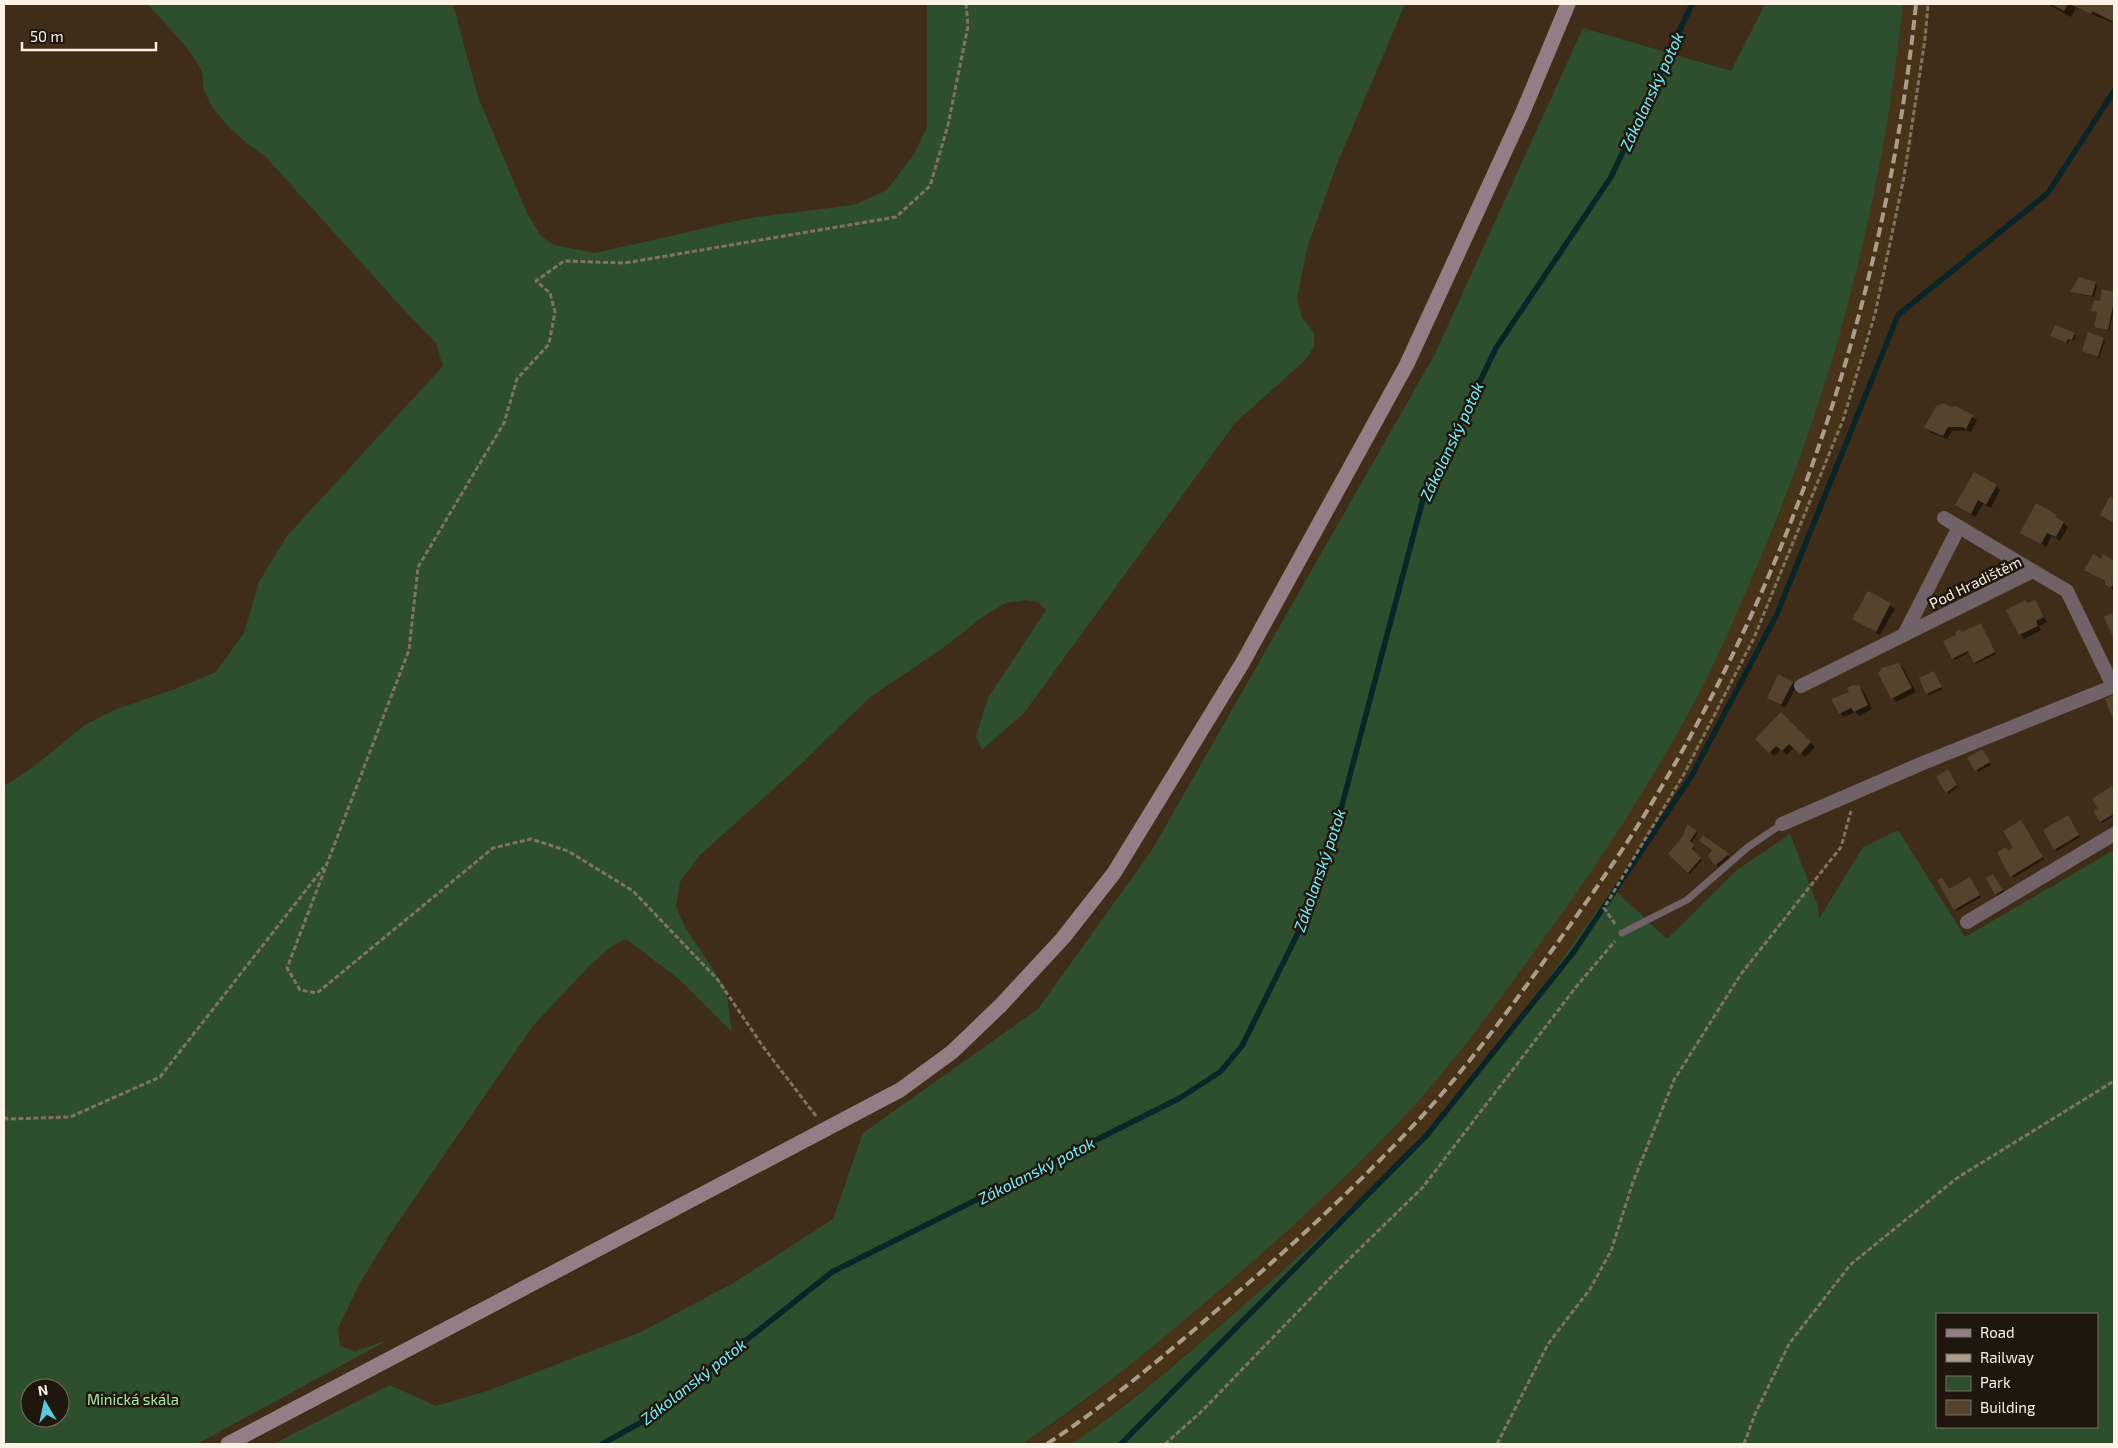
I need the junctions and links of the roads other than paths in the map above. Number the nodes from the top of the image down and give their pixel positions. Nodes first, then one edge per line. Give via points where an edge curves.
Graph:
1 (1568, 4) edge
2 (1944, 518) dead end
3 (1959, 527) junction
4 (2033, 571) junction
5 (1904, 635) junction
6 (1801, 686) dead end
7 (2114, 686) edge
8 (1782, 824) joint
9 (2114, 834) edge
10 (1967, 922) dead end
11 (1622, 934) road end
12 (228, 1444) edge

1 - 12 main road via 1522,114 1407,364 1243,662 1114,873 1063,938 1001,1005 952,1052 900,1090
2 - 3 street
3 - 4 street
3 - 5 street
4 - 5 street, Pod Hradištěm
4 - 7 street, Pod Hradištěm via 2067,591
5 - 6 street, Pod Hradištěm
7 - 8 street, Pod Hradištěm
8 - 11 lane via 1748,847 1687,900
9 - 10 street

